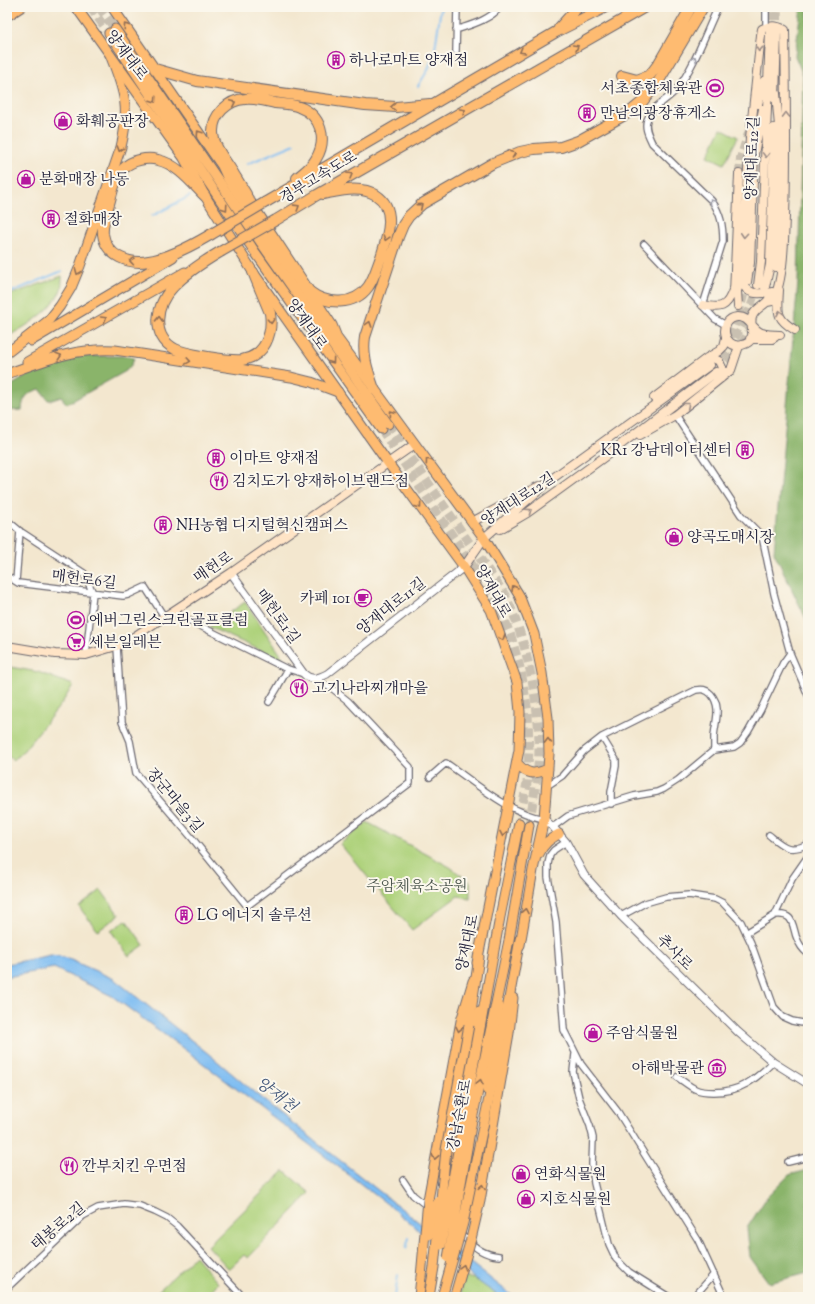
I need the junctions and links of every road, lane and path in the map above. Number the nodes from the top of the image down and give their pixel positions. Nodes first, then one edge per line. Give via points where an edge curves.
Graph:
1 (25, 7) edge
2 (72, 7) edge
3 (76, 7) edge
4 (112, 7) edge
5 (457, 7) edge
6 (500, 7) edge
7 (578, 7) edge
8 (606, 7) edge
9 (645, 7) edge
10 (691, 7) edge
11 (702, 7) edge
12 (718, 7) edge
13 (766, 7) edge
14 (14, 10) edge
15 (87, 23) junction
16 (456, 30) junction
17 (112, 31) tunnel mouth
18 (771, 31) junction
19 (556, 32) junction
20 (456, 52) dead end
21 (111, 57) junction
22 (155, 69) junction
23 (622, 76) dead end
24 (764, 81) junction
25 (776, 94) junction
26 (432, 104) junction
27 (758, 104) dead end
28 (222, 166) junction
29 (740, 174) tunnel mouth
30 (246, 194) junction
31 (280, 194) junction
32 (317, 195) junction
33 (206, 196) junction
34 (195, 244) junction
35 (644, 244) dead end
36 (204, 261) junction
37 (253, 272) junction
38 (744, 281) junction
39 (733, 290) junction
40 (776, 290) junction
41 (310, 292) junction
42 (703, 305) junction
43 (738, 306) junction
44 (733, 318) junction
45 (726, 325) junction
46 (752, 326) junction
47 (795, 330) dead end
48 (337, 338) junction
49 (726, 338) junction
50 (750, 340) junction
51 (738, 346) junction
52 (7, 354) edge
53 (709, 361) junction
54 (8, 373) edge
55 (719, 375) junction
56 (374, 388) junction
57 (338, 392) junction
58 (674, 415) junction
59 (384, 426) tunnel mouth
60 (415, 444) junction
61 (607, 455) junction
62 (388, 463) junction
63 (553, 478) junction
64 (7, 520) edge
65 (472, 522) junction
66 (20, 531) junction
67 (484, 538) junction
68 (464, 567) junction
69 (231, 573) junction
70 (7, 576) edge
71 (16, 581) junction
72 (93, 593) junction
73 (172, 612) junction
74 (165, 618) junction
75 (7, 646) edge
76 (117, 647) junction
77 (790, 653) junction
78 (86, 656) junction
79 (288, 669) junction
80 (304, 674) junction
81 (314, 679) junction
82 (808, 695) edge
83 (269, 702) dead end
84 (602, 737) junction
85 (714, 750) junction
86 (516, 763) junction
87 (548, 769) junction
88 (430, 777) dead end
89 (547, 786) junction
90 (611, 804) junction
91 (508, 807) junction
92 (544, 819) junction
93 (556, 830) junction
94 (769, 835) dead end
95 (566, 842) junction
96 (808, 844) edge
97 (808, 856) edge
98 (533, 870) junction
99 (775, 914) junction
100 (621, 916) junction
101 (500, 917) junction
102 (746, 933) junction
103 (520, 939) junction
104 (509, 940) junction
105 (808, 954) edge
106 (479, 957) junction
107 (808, 1024) edge
108 (575, 1054) junction
109 (773, 1062) junction
110 (677, 1077) dead end
111 (808, 1084) edge
112 (468, 1119) junction
113 (808, 1156) edge
114 (788, 1162) dead end
115 (403, 1180) dead end
116 (472, 1236) junction
117 (500, 1256) dead end
118 (423, 1261) junction
119 (714, 1274) junction
120 (7, 1288) edge
121 (455, 1296) edge
122 (243, 1297) edge
123 (419, 1297) edge
124 (430, 1297) edge
125 (442, 1297) edge
126 (669, 1297) edge
127 (694, 1297) edge
128 (724, 1297) edge

1 - 14 main road
2 - 15 main road
3 - 15 main road, 양재대로
22 -> 4 main road, 양재대로
5 - 16 street
6 - 16 street via 497,12 485,19
7 - 19 highway
8 - 19 highway, 경부고속도로
32 -> 9 highway, 경부고속도로
10 - 23 highway via 650,75 637,80
56 -> 11 highway via 365,364 365,337 398,236 409,216 428,200 500,160 526,150 569,145 630,112 657,84
42 -> 12 street via 723,241 721,219 712,201 652,143 646,127 651,114 676,91 688,72
13 - 18 street
15 - 21 main road, 양재대로
16 - 20 street
17 - 59 main road, 양재대로 via 255,252
18 - 24 main road
18 - 25 main road
18 -> 25 main road, 양재대로12길 via 761,286 770,265
18 -> 38 main road via 762,29 760,35 750,138
40 -> 18 main road via 784,243 787,160 785,30 774,26
19 -> 26 highway, 경부고속도로
21 - 33 main road, 양재대로 via 184,158
21 -> 52 main road via 124,91 124,128 121,147 80,266 71,288 56,312
26 -> 22 highway via 369,106 197,81
28 -> 22 main road, 양재대로
24 - 27 main road
24 - 38 main road via 763,114 754,154 750,263
25 - 40 main road via 781,149
26 - 31 highway, 경부고속도로
28 - 30 main road
28 - 48 main road, 양재대로 via 326,328
29 - 39 main road
30 -> 31 highway via 216,145 213,132 216,119 223,109 233,102 245,99 300,107 315,117 322,129 321,147 316,160
30 - 41 main road
31 - 34 highway, 경부고속도로, bridge
36 -> 32 highway, 경부고속도로, bridge
32 -> 41 highway via 352,190 372,193 385,204 389,226 373,278 364,292 351,300 339,302 319,298
34 -> 33 highway via 158,260 124,260 113,253 107,244 103,232 104,218 119,175 136,161 155,159 171,164
33 - 37 main road, 양재대로
34 - 52 main road, 경부고속도로
35 - 42 street
37 -> 36 highway via 271,319 269,337 263,347 250,357 235,360 181,352 163,339 158,328 159,312 173,286
54 -> 36 main road, 경부고속도로
37 - 57 main road, 양재대로
38 - 40 main road via 743,285 754,293
38 - 43 main road via 737,291
39 - 42 main road via 727,303 722,306 717,308
39 - 43 main road
40 - 46 main road via 753,314
47 -> 40 main road via 781,319
41 - 48 main road via 332,325
42 - 45 street via 715,319
43 - 44 main road
44 - 45 main road
44 - 46 main road via 746,319
45 - 49 main road
46 - 50 main road
46 - 50 main road via 760,333 780,335 772,339
48 - 56 main road, 양재대로
49 - 51 main road
49 - 53 main road, 양재대로12길 via 724,346
50 - 51 main road
51 - 55 main road via 731,370
53 - 55 main road via 713,358 719,361 723,370
53 - 63 main road, 양재대로12길
54 -> 57 main road via 71,352 115,350 297,378
58 -> 55 main road
55 - 61 main road, 양재대로12길
60 -> 56 main road, 양재대로
57 - 62 main road, 양재대로
58 - 61 main road
58 - 77 street via 741,515 762,536
60 - 62 main road, 매헌로
65 -> 60 main road, 양재대로
67 -> 61 main road, 양재대로12길 via 527,513
62 -> 68 main road, 양재대로
62 - 69 main road, 매헌로
63 - 65 main road
63 - 67 main road, 양재대로12길
64 - 66 street
65 - 67 main road, 양재대로
66 - 71 street
66 - 72 street via 84,573
67 - 68 main road, 양재대로11길
87 -> 67 main road, 양재대로 via 548,718 534,634 519,595
68 - 81 street, 양재대로11길 via 327,674
68 -> 86 main road, 양재대로 via 491,610 517,682 520,712
69 - 73 main road, 매헌로
69 - 80 street, 매헌로1길
70 - 71 street, 매헌로6길
71 - 72 street, 매헌로6길
72 - 74 street, 매헌로6길 via 123,596 145,587
72 - 78 street
73 - 74 main road, 매헌로
73 - 79 street
74 - 76 main road, 매헌로
75 - 78 main road, 매헌로
76 - 78 main road, 매헌로
76 - 81 street, 장군마을3길 via 122,722 130,741 138,777 247,906 410,783 410,767 348,701
77 - 82 street
77 - 85 street via 782,663 748,732 734,746
79 - 80 street
79 - 83 street
80 - 81 street
84 - 85 street via 702,689 715,698 717,711
84 - 89 street via 584,751 562,776
84 - 90 street via 616,760
85 - 90 street via 664,789
86 - 87 main road via 522,769 535,774
86 - 91 main road, 양재대로
87 - 89 main road, 양재대로
88 - 91 street via 446,763
89 - 92 main road, 양재대로
90 - 93 street via 568,816
91 - 92 street
91 -> 106 main road, 양재대로
92 - 93 street, 추사로
92 - 98 main road, 양재대로
93 - 95 street, 추사로
93 - 98 main road via 541,848
94 - 96 street via 789,848 796,849
95 - 100 street, 추사로 via 584,875
95 - 108 street via 550,856 548,877 556,922 564,1030
97 - 99 street via 792,879
103 -> 98 main road, 양재대로
99 - 102 street
99 - 105 street via 790,918 796,936
100 - 102 street via 645,903 666,897 689,895 715,899 723,903 741,922
100 - 109 street, 추사로 via 718,1013
101 - 104 main road, 양재대로 via 524,824
101 - 112 main road, 양재대로
101 - 118 main road, bridge via 475,1029 453,1147
102 - 107 street via 774,1007 792,1022
116 -> 103 main road, 양재대로 via 509,1033
103 - 125 main road, bridge via 463,1223
112 -> 104 main road, 강남순환로
104 - 116 main road via 475,1170
106 -> 118 main road, 양재대로, bridge via 461,1021 428,1200
106 - 124 main road, bridge via 446,1150
108 - 119 street via 618,1112 698,1240
108 - 126 street via 573,1072 593,1138 594,1184 609,1244 616,1259 629,1272
109 - 110 street via 746,1085 732,1091 704,1092
109 - 111 street, 추사로
112 - 124 main road, 강남순환로, bridge
112 - 125 main road, 강남순환로, bridge
113 - 114 street
115 - 117 street via 413,1195 482,1252
121 -> 116 main road, 양재대로, bridge
118 - 123 main road, 양재대로, bridge
119 - 127 street
119 - 128 street
120 - 122 street, 태봉로2길 via 83,1216 98,1208 124,1204 140,1206 167,1218

